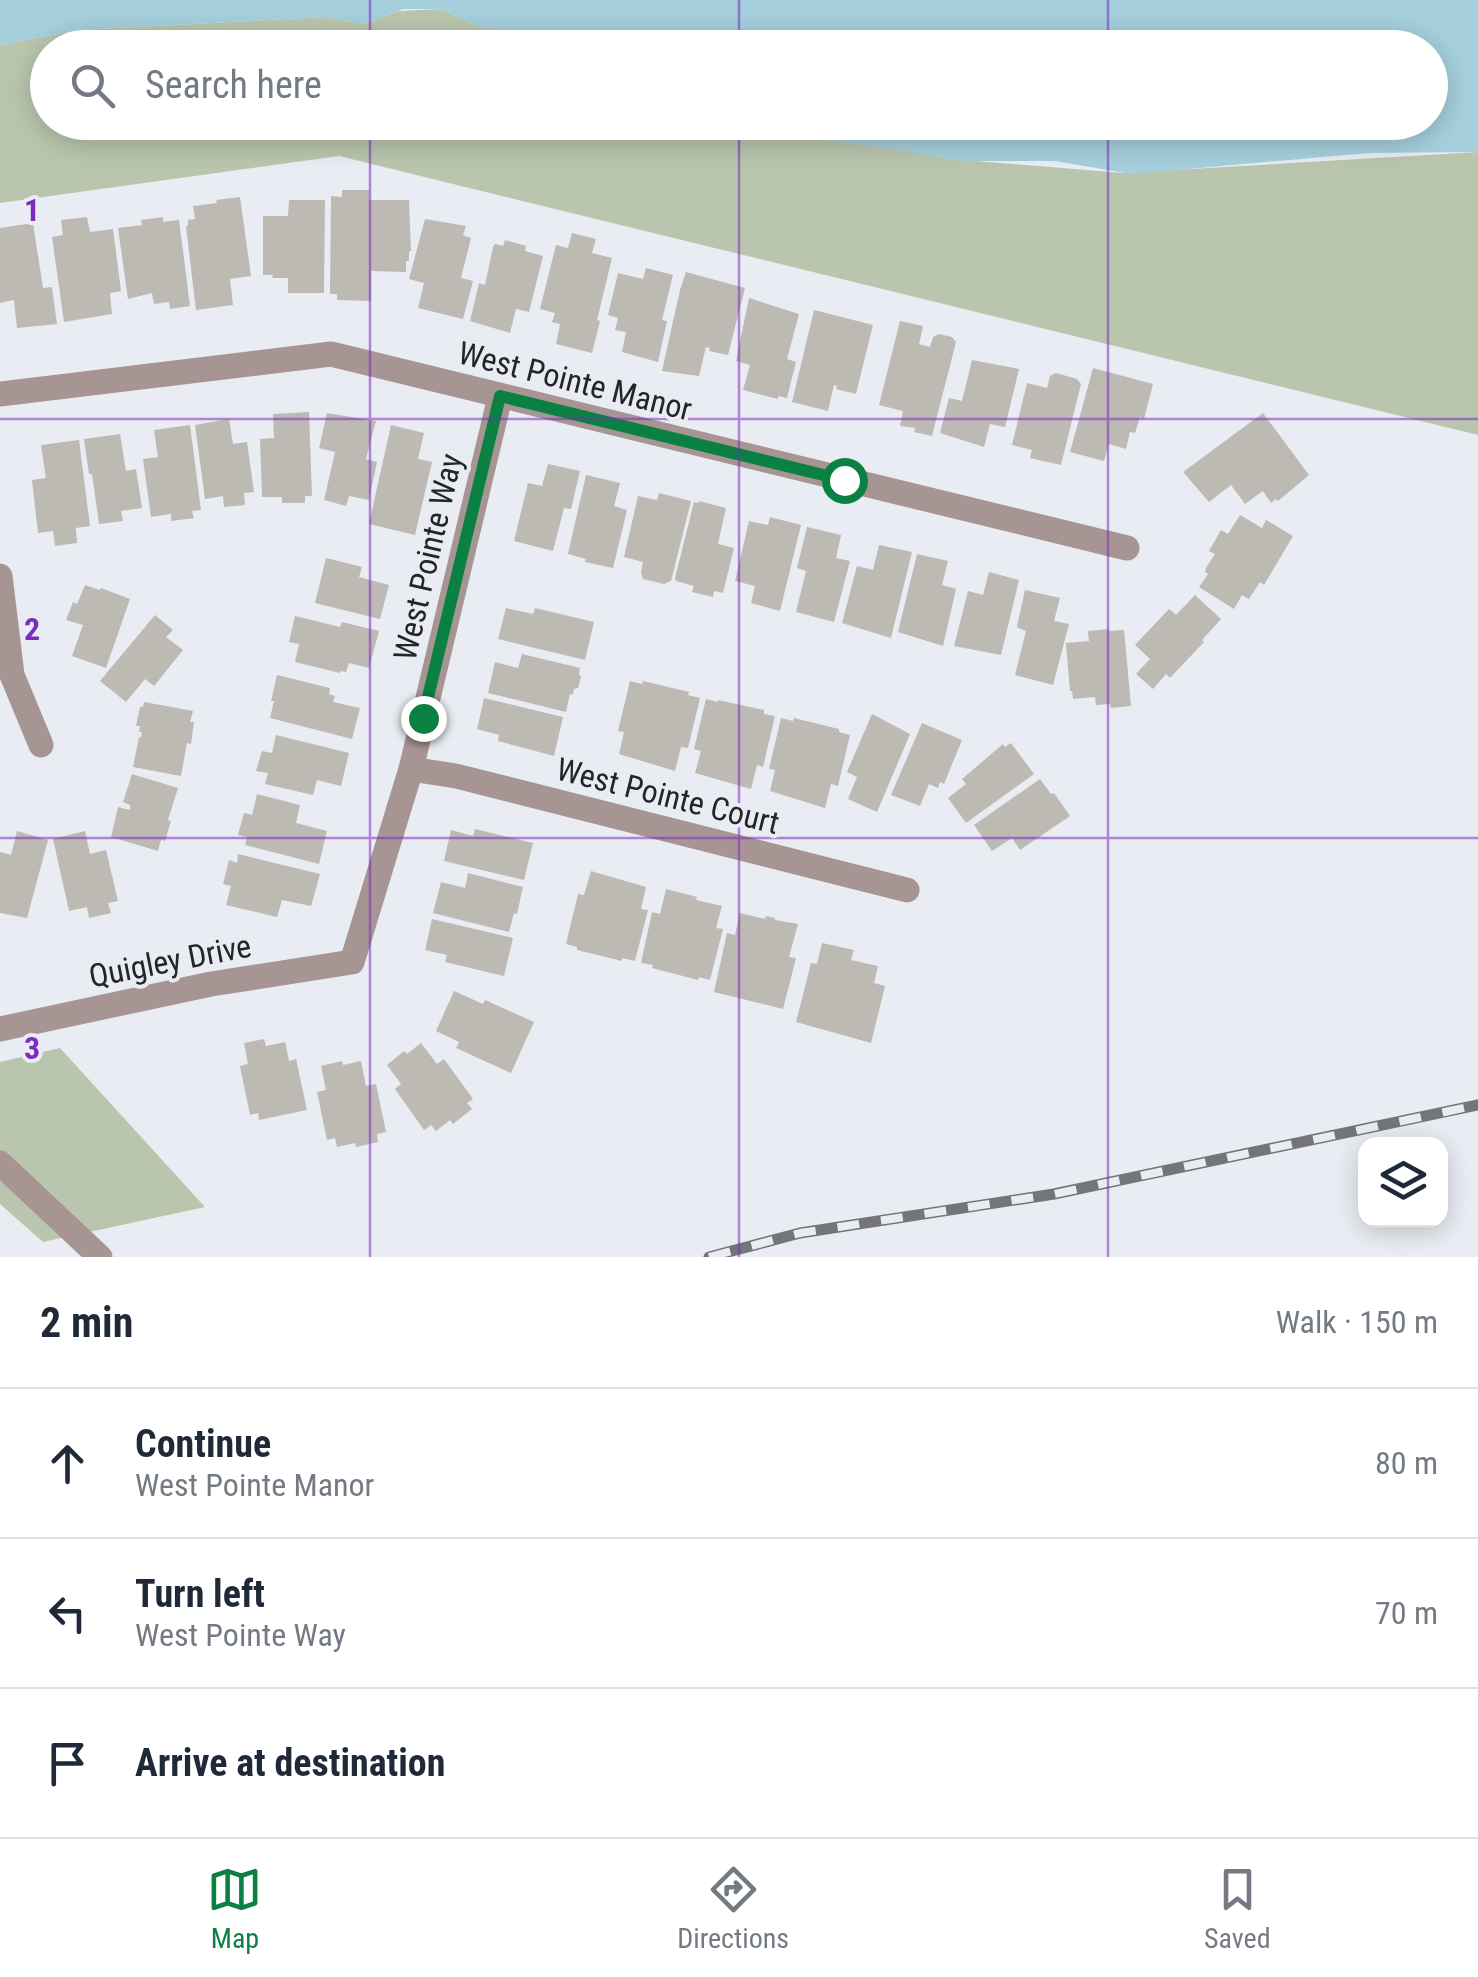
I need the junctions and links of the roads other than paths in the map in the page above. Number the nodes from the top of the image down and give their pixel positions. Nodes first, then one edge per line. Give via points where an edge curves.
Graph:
1 (0, 394) edge
2 (500, 396) junction
3 (1127, 548) dead end
4 (0, 576) edge
5 (41, 745) dead end
6 (411, 769) junction
7 (907, 890) dead end
8 (352, 962) joint
9 (0, 1029) edge
10 (0, 1164) edge
11 (100, 1257) edge

1 - 2 street, West Pointe Manor via 331,354
2 - 3 street, West Pointe Manor
2 - 6 street, West Pointe Way
4 - 5 street via 12,675
6 - 7 street, West Pointe Court
6 - 8 street, West Pointe Way
8 - 9 street, Quigley Drive
10 - 11 street

